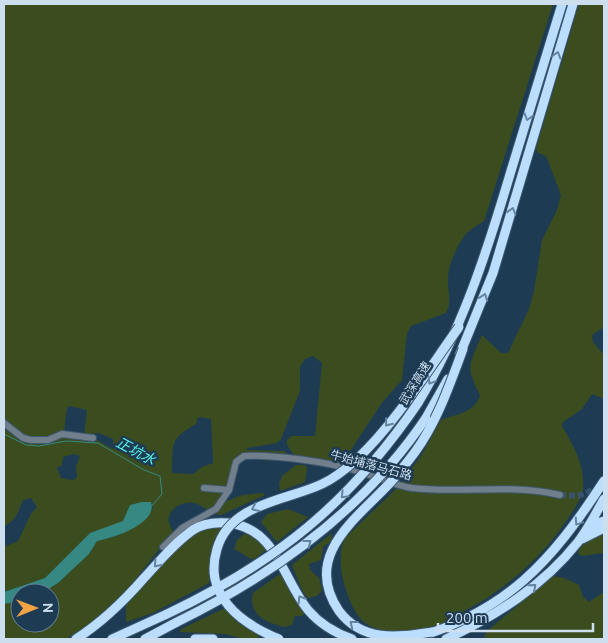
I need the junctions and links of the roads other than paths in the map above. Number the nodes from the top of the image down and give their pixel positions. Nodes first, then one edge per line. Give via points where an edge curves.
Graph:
1 (562, 4) edge
2 (573, 4) edge
3 (459, 327) junction
4 (463, 349) junction
5 (4, 423) edge
6 (93, 438) dead end
7 (604, 481) edge
8 (204, 488) dead end
9 (229, 490) junction
10 (560, 495) tunnel mouth
11 (604, 499) edge
12 (604, 521) edge
13 (604, 528) edge
14 (578, 541) junction
15 (164, 547) dead end
16 (432, 632) junction
17 (76, 639) edge
18 (112, 639) edge
19 (145, 639) edge
20 (195, 639) edge
21 (213, 639) edge
22 (279, 639) edge
23 (352, 639) edge
24 (412, 639) edge
25 (446, 639) edge

1 -> 3 highway, 武深高速 via 487,251
4 -> 2 highway, 武深高速 via 498,258
3 -> 18 highway, 武深高速, bridge via 440,368 392,441 364,475 311,526 239,578
3 -> 22 highway, bridge via 415,389 357,459 324,483 250,510 224,534 214,562 221,594 242,618
16 -> 4 highway, bridge via 391,638 357,628 335,605 328,584 328,565 341,533 388,486 415,452 449,389
19 -> 4 highway, 武深高速, bridge via 260,577 332,523 384,474 407,446 439,398
5 - 6 street via 23,438 32,440 48,440 57,434
7 -> 16 highway via 569,534 527,578 480,611
8 - 9 street
9 - 10 street, 牛始埔落马石路 via 236,462 248,456 325,463 411,488 520,489
9 - 15 street, 牛始埔落马石路 via 216,509 182,528
11 - 14 highway
12 - 14 highway via 594,524
13 - 14 highway
25 -> 14 highway via 512,604 541,580
16 - 24 highway
23 -> 17 highway via 323,624 308,610 262,537 250,528 223,522 203,525 187,534 116,607
20 - 21 highway

